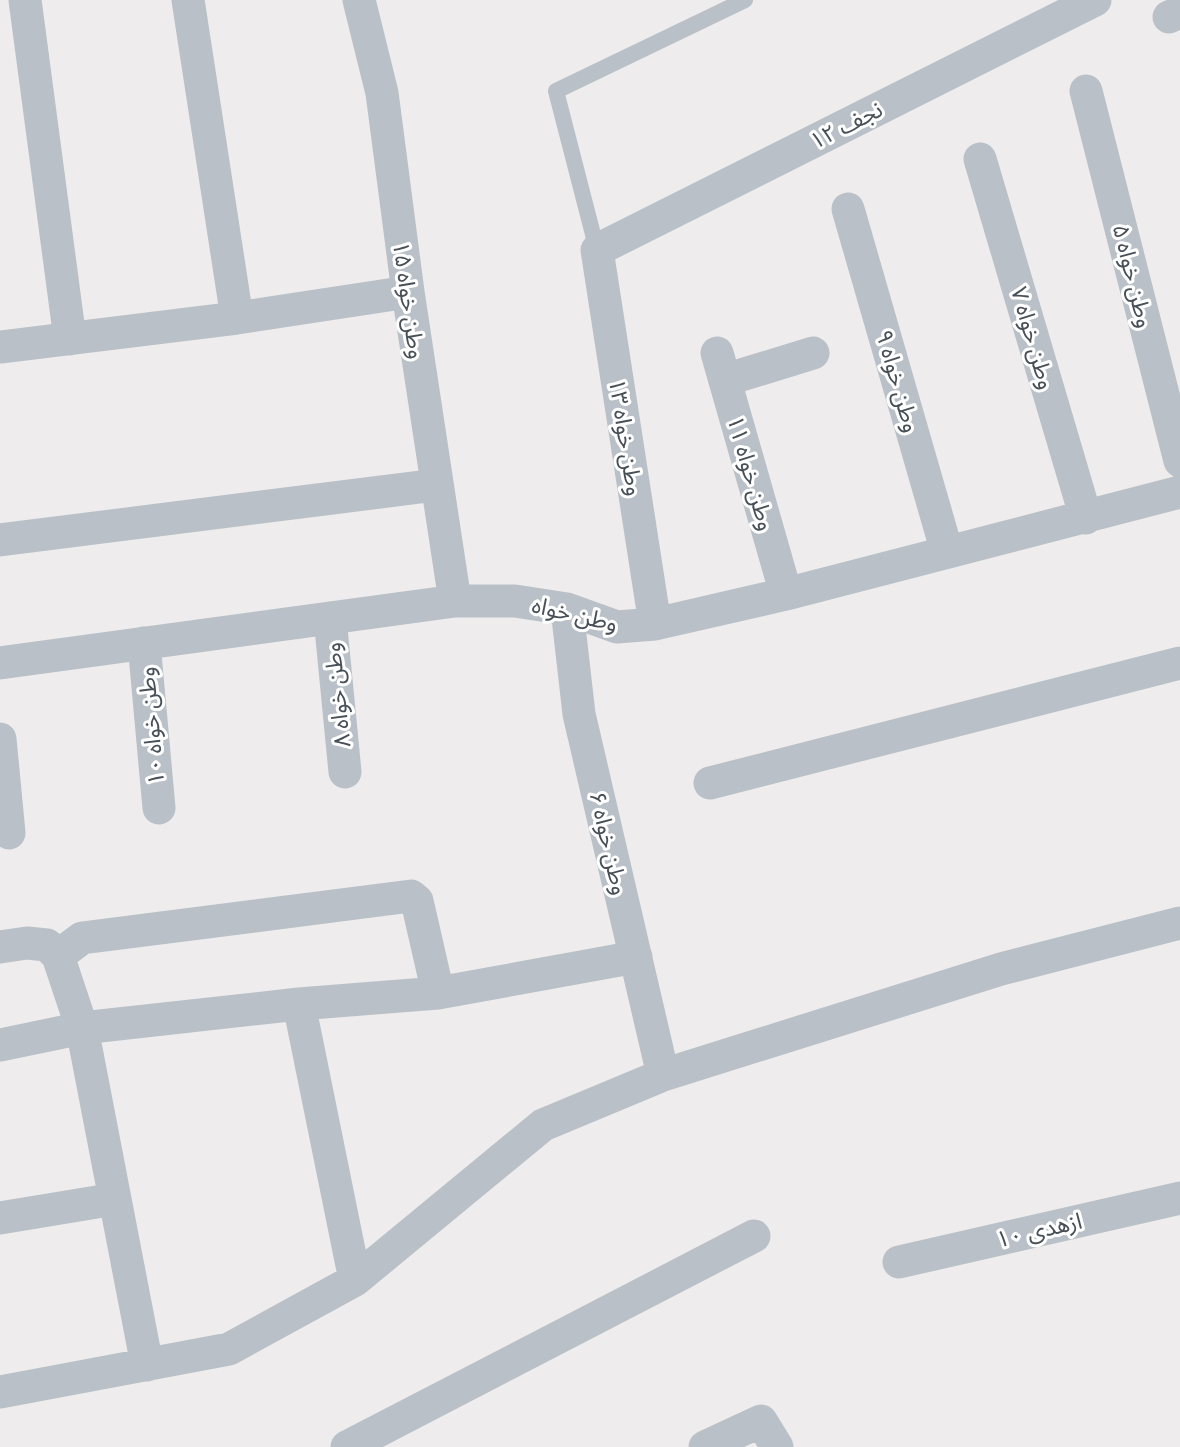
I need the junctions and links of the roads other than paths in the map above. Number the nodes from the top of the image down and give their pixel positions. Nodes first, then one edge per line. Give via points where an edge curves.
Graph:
1 (25, 0) edge
2 (188, 0) edge
3 (359, 0) edge
4 (745, 0) edge
5 (1095, 0) edge
6 (1086, 90) dead end
7 (981, 159) dead end
8 (848, 209) dead end
9 (597, 250) junction
10 (408, 292) junction
11 (237, 318) junction
12 (70, 339) junction
13 (0, 347) edge
14 (813, 352) dead end
15 (1180, 461) edge
16 (436, 485) junction
17 (1180, 492) edge
18 (1086, 518) junction
19 (0, 540) edge
20 (947, 552) junction
21 (786, 594) junction
22 (455, 601) junction
23 (567, 609) junction
24 (330, 618) junction
25 (655, 624) junction
26 (144, 643) junction
27 (0, 663) edge
28 (1180, 663) edge
29 (0, 739) edge
30 (345, 772) dead end
31 (710, 783) dead end
32 (159, 808) dead end
33 (9, 833) dead end
34 (1180, 923) edge
35 (0, 947) edge
36 (58, 956) junction
37 (636, 957) junction
38 (438, 993) junction
39 (299, 1004) junction
40 (82, 1028) junction
41 (0, 1045) edge
42 (663, 1075) junction
43 (1180, 1198) edge
44 (115, 1199) junction
45 (0, 1218) edge
46 (754, 1236) dead end
47 (899, 1262) dead end
48 (355, 1280) junction
49 (147, 1365) junction
50 (0, 1392) edge
51 (346, 1447) edge
52 (705, 1447) edge
53 (777, 1447) edge

1 - 12 street
2 - 11 street
3 - 10 street, وطن خواه ۱۵ via 382,93
4 - 9 lane via 556,91
5 - 9 street, نجف ۱۲
6 - 15 street, وطن خواه ۵
7 - 18 street, وطن خواه ۷
8 - 20 street, وطن خواه ۹
9 - 25 street, وطن خواه ۱۳
10 - 11 street
10 - 16 street, وطن خواه ۱۵
11 - 12 street
12 - 13 street
14 - 21 street, وطن خواه ۱۱ via 721,366
16 - 19 street
16 - 22 street, وطن خواه ۱۵
17 - 18 street, وطن خواه
18 - 20 street, وطن خواه
20 - 21 street, وطن خواه
21 - 25 street, وطن خواه
22 - 23 street, وطن خواه via 514,601
22 - 24 street, وطن خواه
23 - 25 street, وطن خواه via 617,627
23 - 37 street, وطن خواه ۶ via 579,714
24 - 26 street, وطن خواه
24 - 30 street, وطن خواه ۸
26 - 27 street, وطن خواه
26 - 32 street, وطن خواه ۱۰
28 - 31 street
29 - 33 street
34 - 42 street via 1001,969
35 - 36 street via 47,945
36 - 38 street via 82,938 411,896 417,901
36 - 40 street
37 - 38 street
37 - 42 street, وطن خواه ۶
38 - 39 street
39 - 40 street
39 - 48 street
40 - 41 street
40 - 44 street
42 - 48 street via 543,1125
43 - 47 street, ازهدی ۱۰
44 - 45 street
44 - 49 street
46 - 51 street
48 - 49 street via 229,1349
49 - 50 street
52 - 53 street via 761,1421

